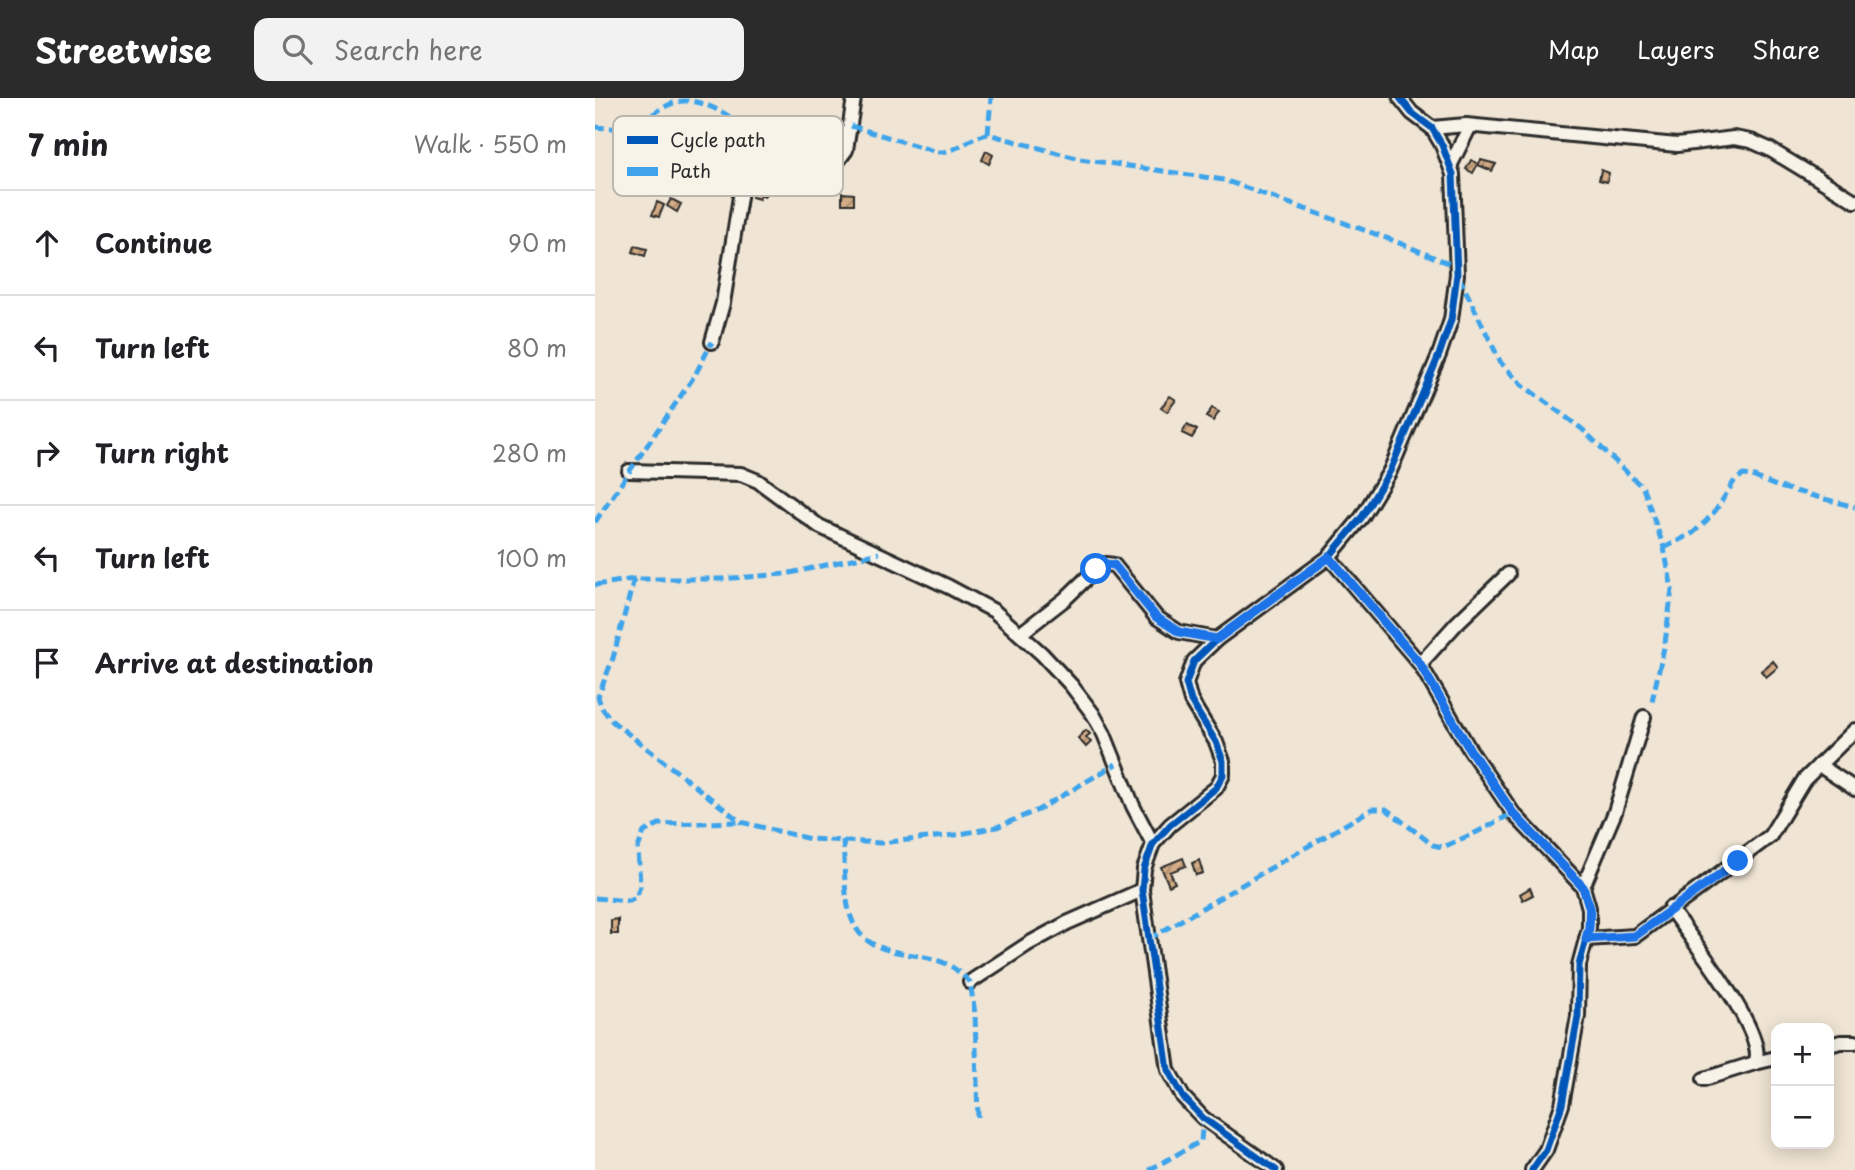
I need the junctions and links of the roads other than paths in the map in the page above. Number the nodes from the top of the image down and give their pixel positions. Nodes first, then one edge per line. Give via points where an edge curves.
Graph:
1 (854, 98) edge
2 (1400, 98) edge
3 (1470, 126) junction
4 (1432, 128) junction
5 (843, 154) edge
6 (1451, 164) junction
7 (740, 196) edge
8 (1855, 201) edge
9 (712, 342) dead end
10 (629, 471) dead end
11 (1329, 557) junction
12 (1508, 574) dead end
13 (1020, 634) junction
14 (1217, 639) junction
15 (1420, 664) junction
16 (1644, 717) dead end
17 (1855, 730) edge
18 (1819, 765) junction
19 (1855, 789) edge
20 (1153, 844) junction
21 (1583, 887) junction
22 (1142, 890) junction
23 (1670, 908) junction
24 (1586, 939) junction
25 (970, 982) dead end
26 (1855, 1042) edge
27 (1834, 1044) edge
28 (1771, 1059) edge
29 (1755, 1063) junction
30 (1704, 1079) dead end
31 (1276, 1170) edge
32 (1532, 1170) edge

1 - 5 street
2 - 4 street
3 - 4 street
3 - 6 street
3 - 8 street via 1677,145 1734,138 1751,141
4 - 6 street
6 - 11 street via 1458,267 1451,320 1390,471 1362,517
7 - 9 street
10 - 13 street via 719,472 758,481 819,526 983,605
11 - 14 street
11 - 15 street
12 - 15 street
13 - 14 street via 1106,564 1114,565 1156,617 1179,632
13 - 20 street via 1093,714
14 - 20 street via 1194,661 1187,683 1191,701 1216,742 1223,775 1216,788
15 - 21 street via 1513,813
16 - 21 street via 1615,812
17 - 18 street
18 - 19 street
18 - 23 street via 1804,780 1770,836
20 - 22 street
21 - 24 street via 1590,908
22 - 25 street via 1067,923
22 - 31 street via 1168,1070 1183,1097 1203,1118
23 - 24 street via 1635,936
23 - 29 street via 1730,990 1754,1043
24 - 32 street via 1562,1105 1546,1150
26 - 27 street
28 - 29 street
29 - 30 street

